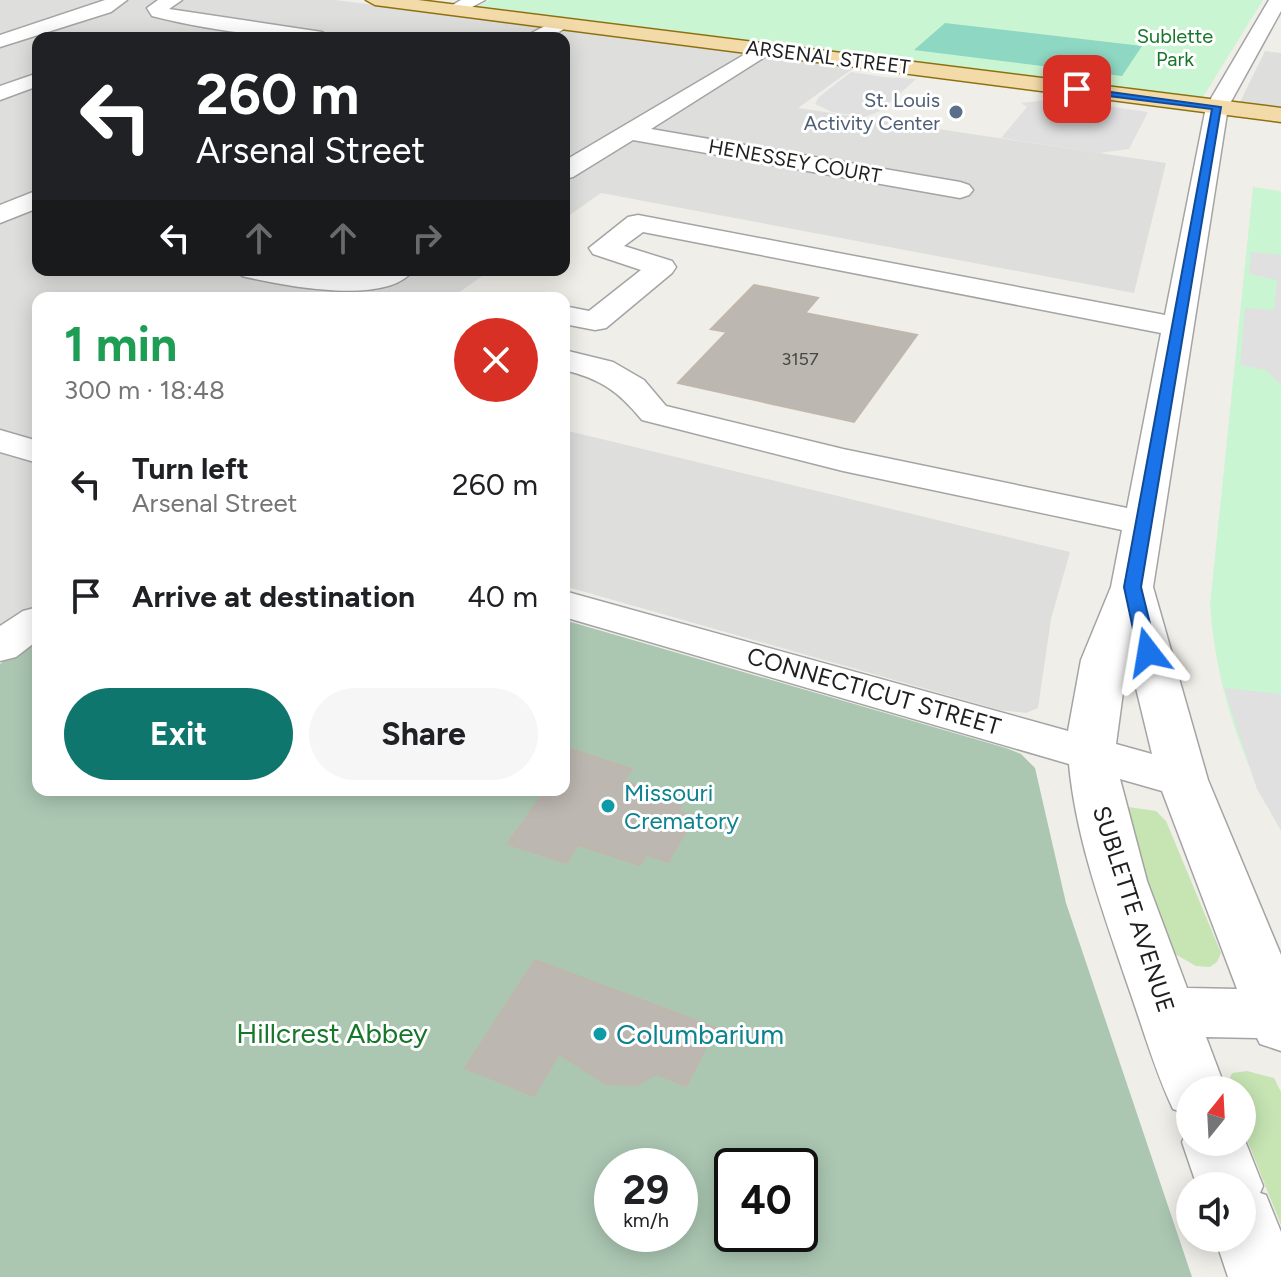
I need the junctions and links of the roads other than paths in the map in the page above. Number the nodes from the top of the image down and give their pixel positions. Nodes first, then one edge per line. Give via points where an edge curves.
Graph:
1 (118, 0) edge
2 (173, 0) edge
3 (375, 0) edge
4 (476, 0) edge
5 (1278, 0) edge
6 (453, 10) junction
7 (196, 21) junction
8 (560, 24) junction
9 (167, 32) edge
10 (278, 32) edge
11 (544, 32) edge
12 (0, 41) edge
13 (1249, 47) junction
14 (764, 49) junction
15 (1273, 50) dead end
16 (32, 81) edge
17 (0, 93) edge
18 (1217, 107) junction
19 (1281, 115) edge
20 (630, 132) junction
21 (570, 168) edge
22 (960, 190) dead end
23 (32, 201) edge
24 (0, 215) edge
25 (283, 276) edge
26 (380, 276) edge
27 (570, 316) edge
28 (1178, 327) junction
29 (570, 361) edge
30 (0, 441) edge
31 (32, 450) edge
32 (1144, 523) junction
33 (1132, 587) junction
34 (570, 606) edge
35 (32, 624) edge
36 (0, 647) edge
37 (1092, 753) junction
38 (1183, 780) junction
39 (1166, 1012) junction
40 (1279, 1018) edge
41 (1190, 1076) edge
42 (1254, 1252) edge
43 (1263, 1277) edge

1 - 12 street
2 - 7 street via 156,8 158,12
3 - 6 main road, ARSENAL STREET
4 - 6 street
5 - 13 street, SUBLETTE AVENUE
6 - 8 main road, ARSENAL STREET
7 - 9 street
7 - 10 street
8 - 11 street
8 - 14 main road, ARSENAL STREET
13 - 15 street
13 - 18 street, SUBLETTE AVENUE
14 - 18 main road, ARSENAL STREET
14 - 20 street
16 - 17 street
18 - 19 main road, ARSENAL STREET
18 - 28 street, SUBLETTE AVENUE
20 - 21 street
20 - 22 street, HENESSEY COURT
23 - 24 street
25 - 26 street via 360,282
27 - 28 street via 595,321 662,267 603,248 638,223
28 - 32 street, SUBLETTE AVENUE
29 - 32 street via 601,369 632,387 654,413 843,460
30 - 31 street
32 - 33 street, SUBLETTE AVENUE
33 - 37 street, SUBLETTE AVENUE via 1103,660
33 - 38 street, SUBLETTE AVENUE
34 - 37 street, CONNECTICUT STREET
35 - 36 street
37 - 38 street, CONNECTICUT STREET
37 - 39 street, SUBLETTE AVENUE via 1120,881
38 - 40 street, SUBLETTE AVENUE
39 - 40 street
39 - 41 street, SUBLETTE AVENUE
42 - 43 street

